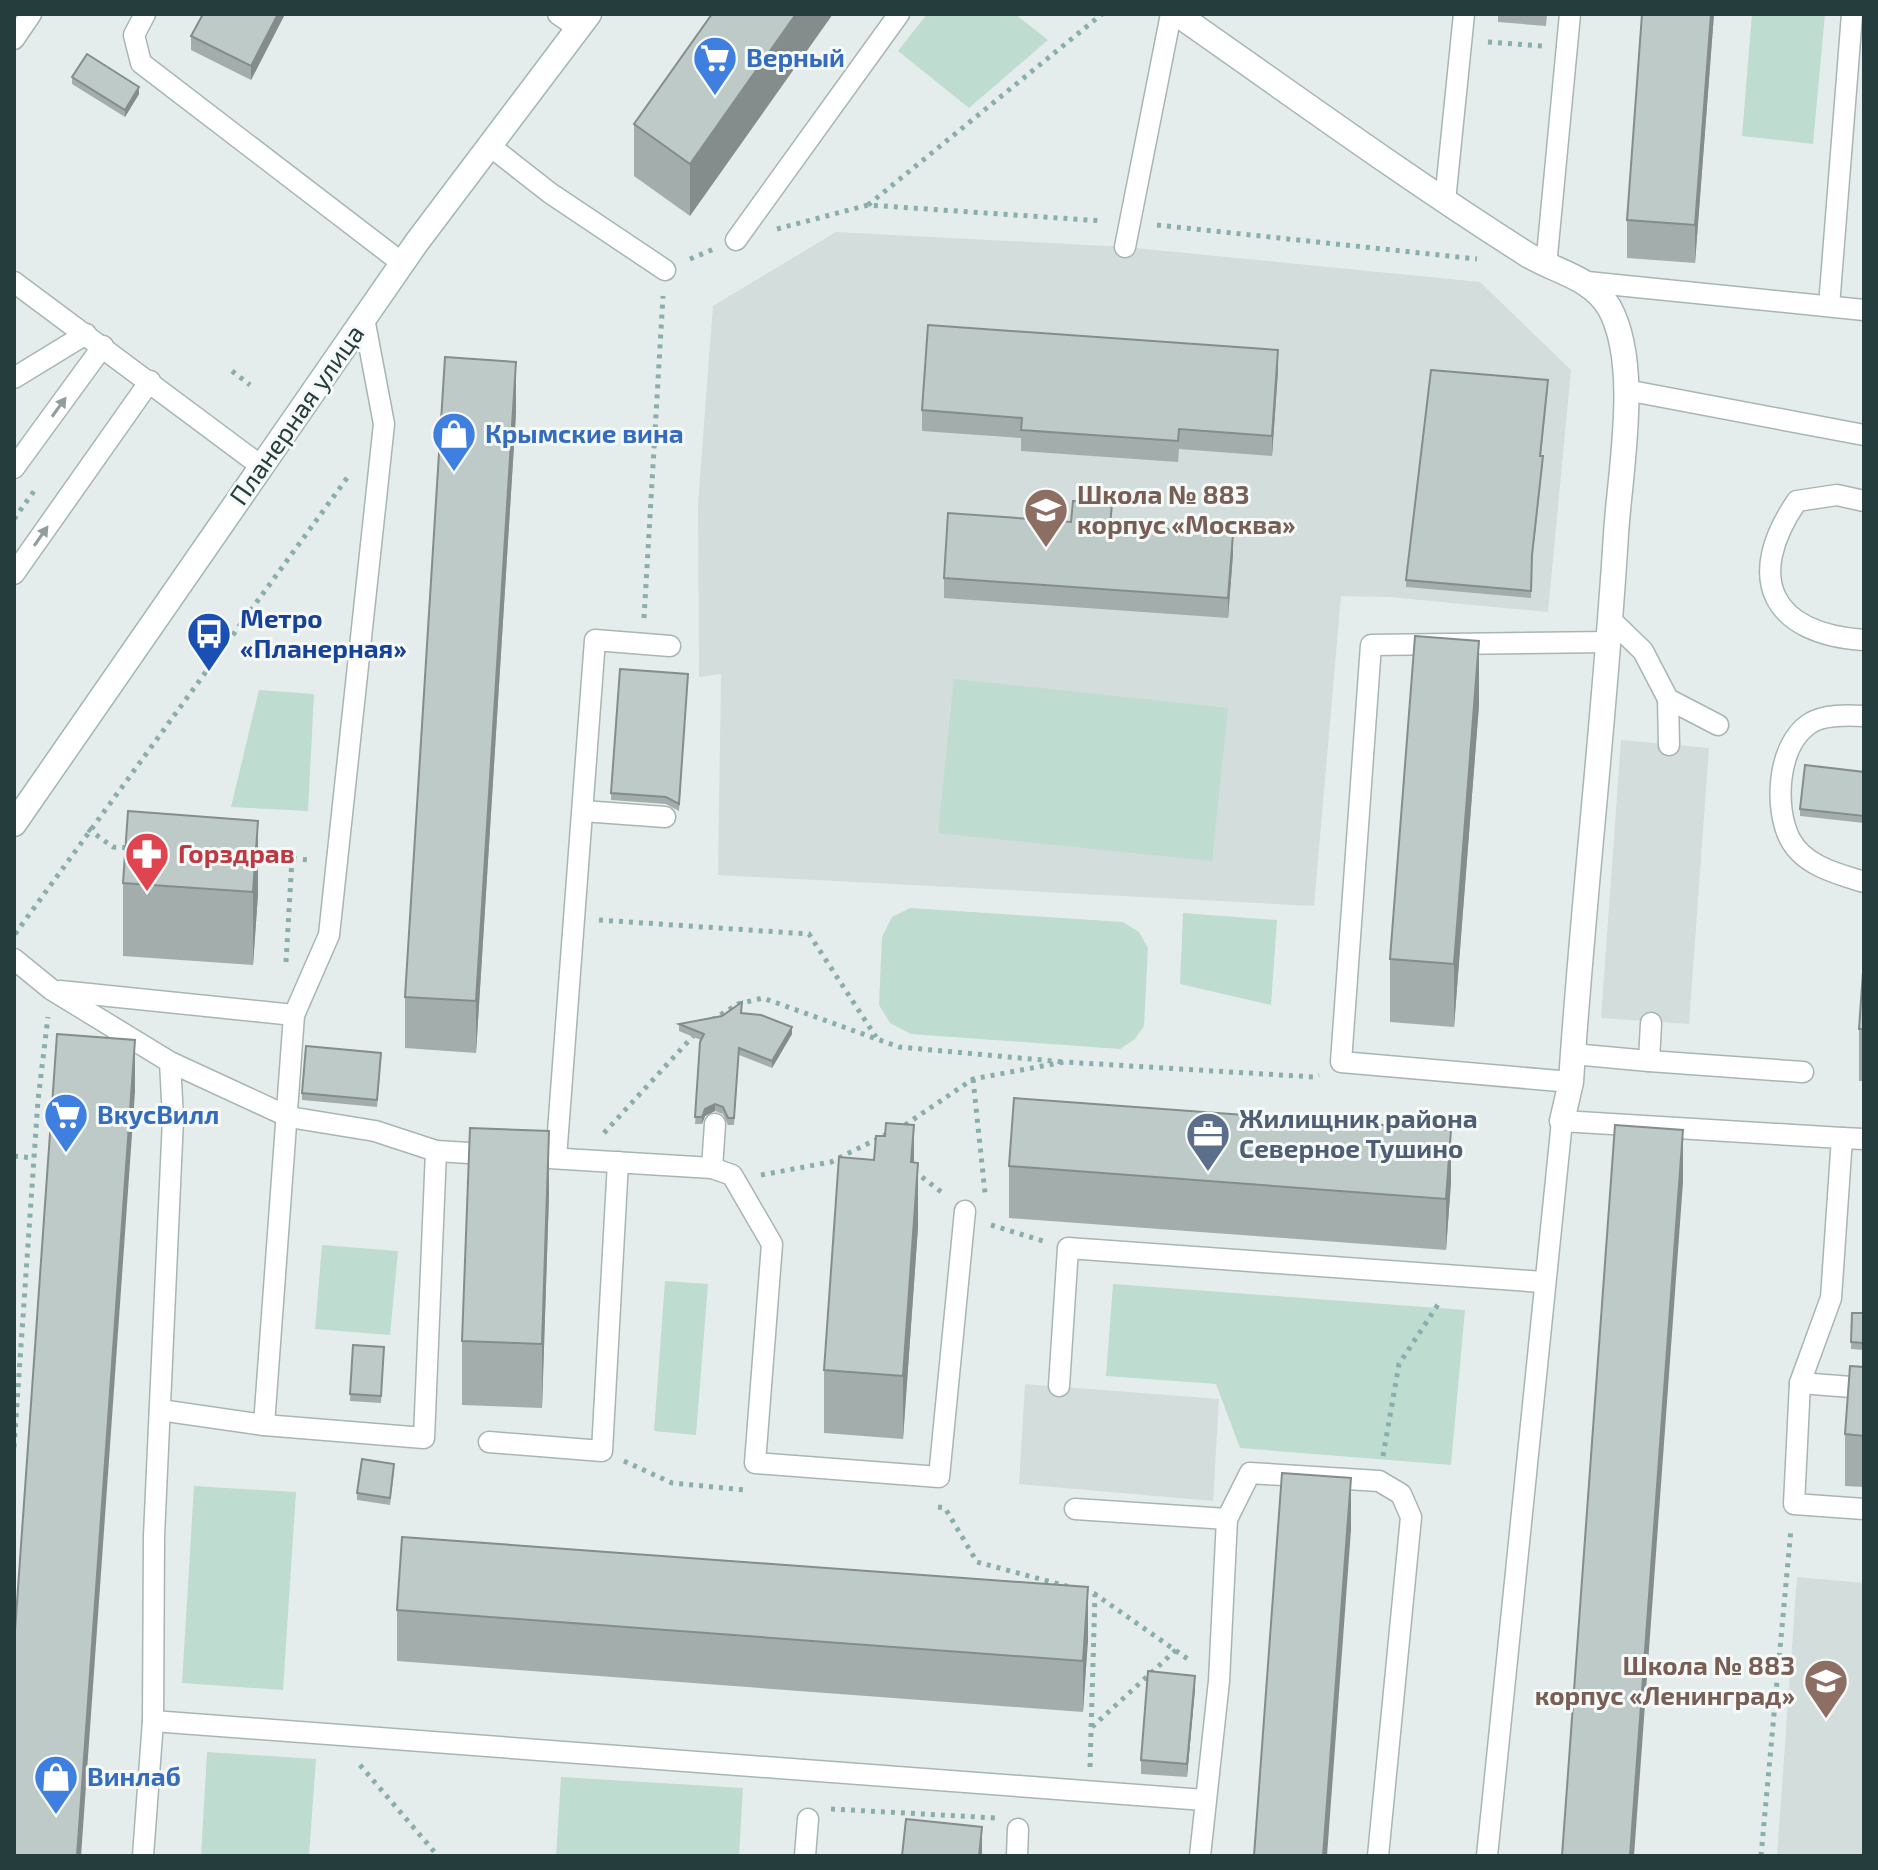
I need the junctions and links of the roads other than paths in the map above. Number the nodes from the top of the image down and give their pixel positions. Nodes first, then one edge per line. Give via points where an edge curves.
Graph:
1 (31, 14) edge
2 (145, 14) edge
3 (558, 14) edge
4 (899, 14) edge
5 (1174, 14) edge
6 (1464, 14) edge
7 (1570, 14) edge
8 (1852, 14) edge
9 (583, 21) edge
10 (14, 39) edge
11 (490, 146) junction
12 (1445, 201) junction
13 (736, 240) road end
14 (1125, 247) dead end
15 (402, 263) junction
16 (1546, 266) junction
17 (665, 270) road end
18 (14, 282) edge
19 (1587, 282) junction
20 (1829, 306) junction
21 (1864, 310) edge
22 (364, 318) junction
23 (86, 334) junction
24 (103, 346) junction
25 (14, 378) edge
26 (150, 381) junction
27 (1626, 390) junction
28 (1864, 435) edge
29 (261, 466) junction
30 (14, 468) edge
31 (1864, 501) edge
32 (14, 574) edge
33 (1610, 631) junction
34 (1864, 640) edge
35 (670, 646) dead end
36 (1668, 699) junction
37 (1864, 716) edge
38 (1718, 725) dead end
39 (1669, 745) dead end
40 (583, 811) junction
41 (665, 817) dead end
42 (14, 824) edge
43 (1864, 882) edge
44 (14, 959) edge
45 (52, 990) junction
46 (288, 1015) junction
47 (1651, 1023) dead end
48 (1573, 1054) junction
49 (1649, 1061) junction
50 (170, 1062) junction
51 (1803, 1072) dead end
52 (1571, 1082) junction
53 (289, 1117) junction
54 (1562, 1121) junction
55 (715, 1124) dead end
56 (1842, 1138) junction
57 (1864, 1139) edge
58 (436, 1151) junction
59 (556, 1158) junction
60 (618, 1162) junction
61 (712, 1168) junction
62 (965, 1211) road end
63 (1543, 1282) junction
64 (1800, 1383) junction
65 (1059, 1386) dead end
66 (1864, 1388) edge
67 (160, 1410) junction
68 (264, 1425) junction
69 (489, 1442) dead end
70 (1075, 1509) dead end
71 (1864, 1509) edge
72 (1227, 1519) junction
73 (153, 1721) junction
74 (1204, 1800) junction
75 (808, 1819) road end
76 (1018, 1829) road end
77 (143, 1856) edge
78 (805, 1856) edge
79 (1017, 1856) edge
80 (1200, 1856) edge
81 (1378, 1856) edge
82 (1487, 1856) edge

1 - 10 lane
2 - 15 lane via 134,35 141,63
3 - 9 lane
4 - 13 lane
5 - 12 street
5 - 14 lane
6 - 12 lane
7 - 16 lane
8 - 20 lane
9 - 11 street, Планерная улица
11 - 15 street, Планерная улица
11 - 17 lane
12 - 16 street
15 - 22 street, Планерная улица
16 - 19 street
18 - 23 lane
19 - 20 lane
19 - 27 street via 1608,306 1619,335
20 - 21 lane
22 - 29 street, Планерная улица
22 - 46 lane via 384,424 329,935
23 - 24 lane
23 - 25 lane
24 - 26 lane
30 -> 24 lane
26 - 29 lane
32 -> 26 lane
27 - 28 lane
27 - 33 street
29 - 42 street, Планерная улица
31 - 34 lane via 1837,495 1797,501 1778,528 1770,554 1773,588 1786,615 1804,628
33 - 36 lane via 1643,651
33 - 48 street
33 - 52 lane via 1371,645 1341,1062
35 - 40 lane via 595,640
36 - 38 lane
36 - 39 lane
37 - 43 lane via 1809,723 1791,746 1779,797 1791,841 1822,869
40 - 41 lane
40 - 59 lane
44 - 45 lane
45 - 46 lane
45 - 50 lane
46 - 53 lane
47 - 49 lane
48 - 49 lane
48 - 52 street
49 - 51 lane
50 - 53 lane
50 - 67 lane via 173,1119
52 - 54 street
53 - 58 lane via 375,1131
53 - 68 lane
54 - 56 lane
54 - 63 lane
55 - 61 lane
56 - 57 lane
56 - 64 lane via 1831,1298
58 - 59 lane
58 - 68 lane via 424,1438
59 - 60 lane
60 - 61 lane
60 - 69 lane via 602,1451
61 - 62 lane via 732,1175 772,1244 755,1463 939,1477
63 - 65 lane via 1068,1248
63 - 82 lane
64 - 66 lane
64 - 71 lane via 1794,1504
67 - 68 lane
67 - 73 lane
70 - 72 lane
72 - 74 lane via 1219,1681
72 - 81 lane via 1250,1473 1379,1481 1401,1494 1411,1517
73 - 74 lane
73 - 77 lane
74 - 80 lane
75 - 78 lane
76 - 79 lane

